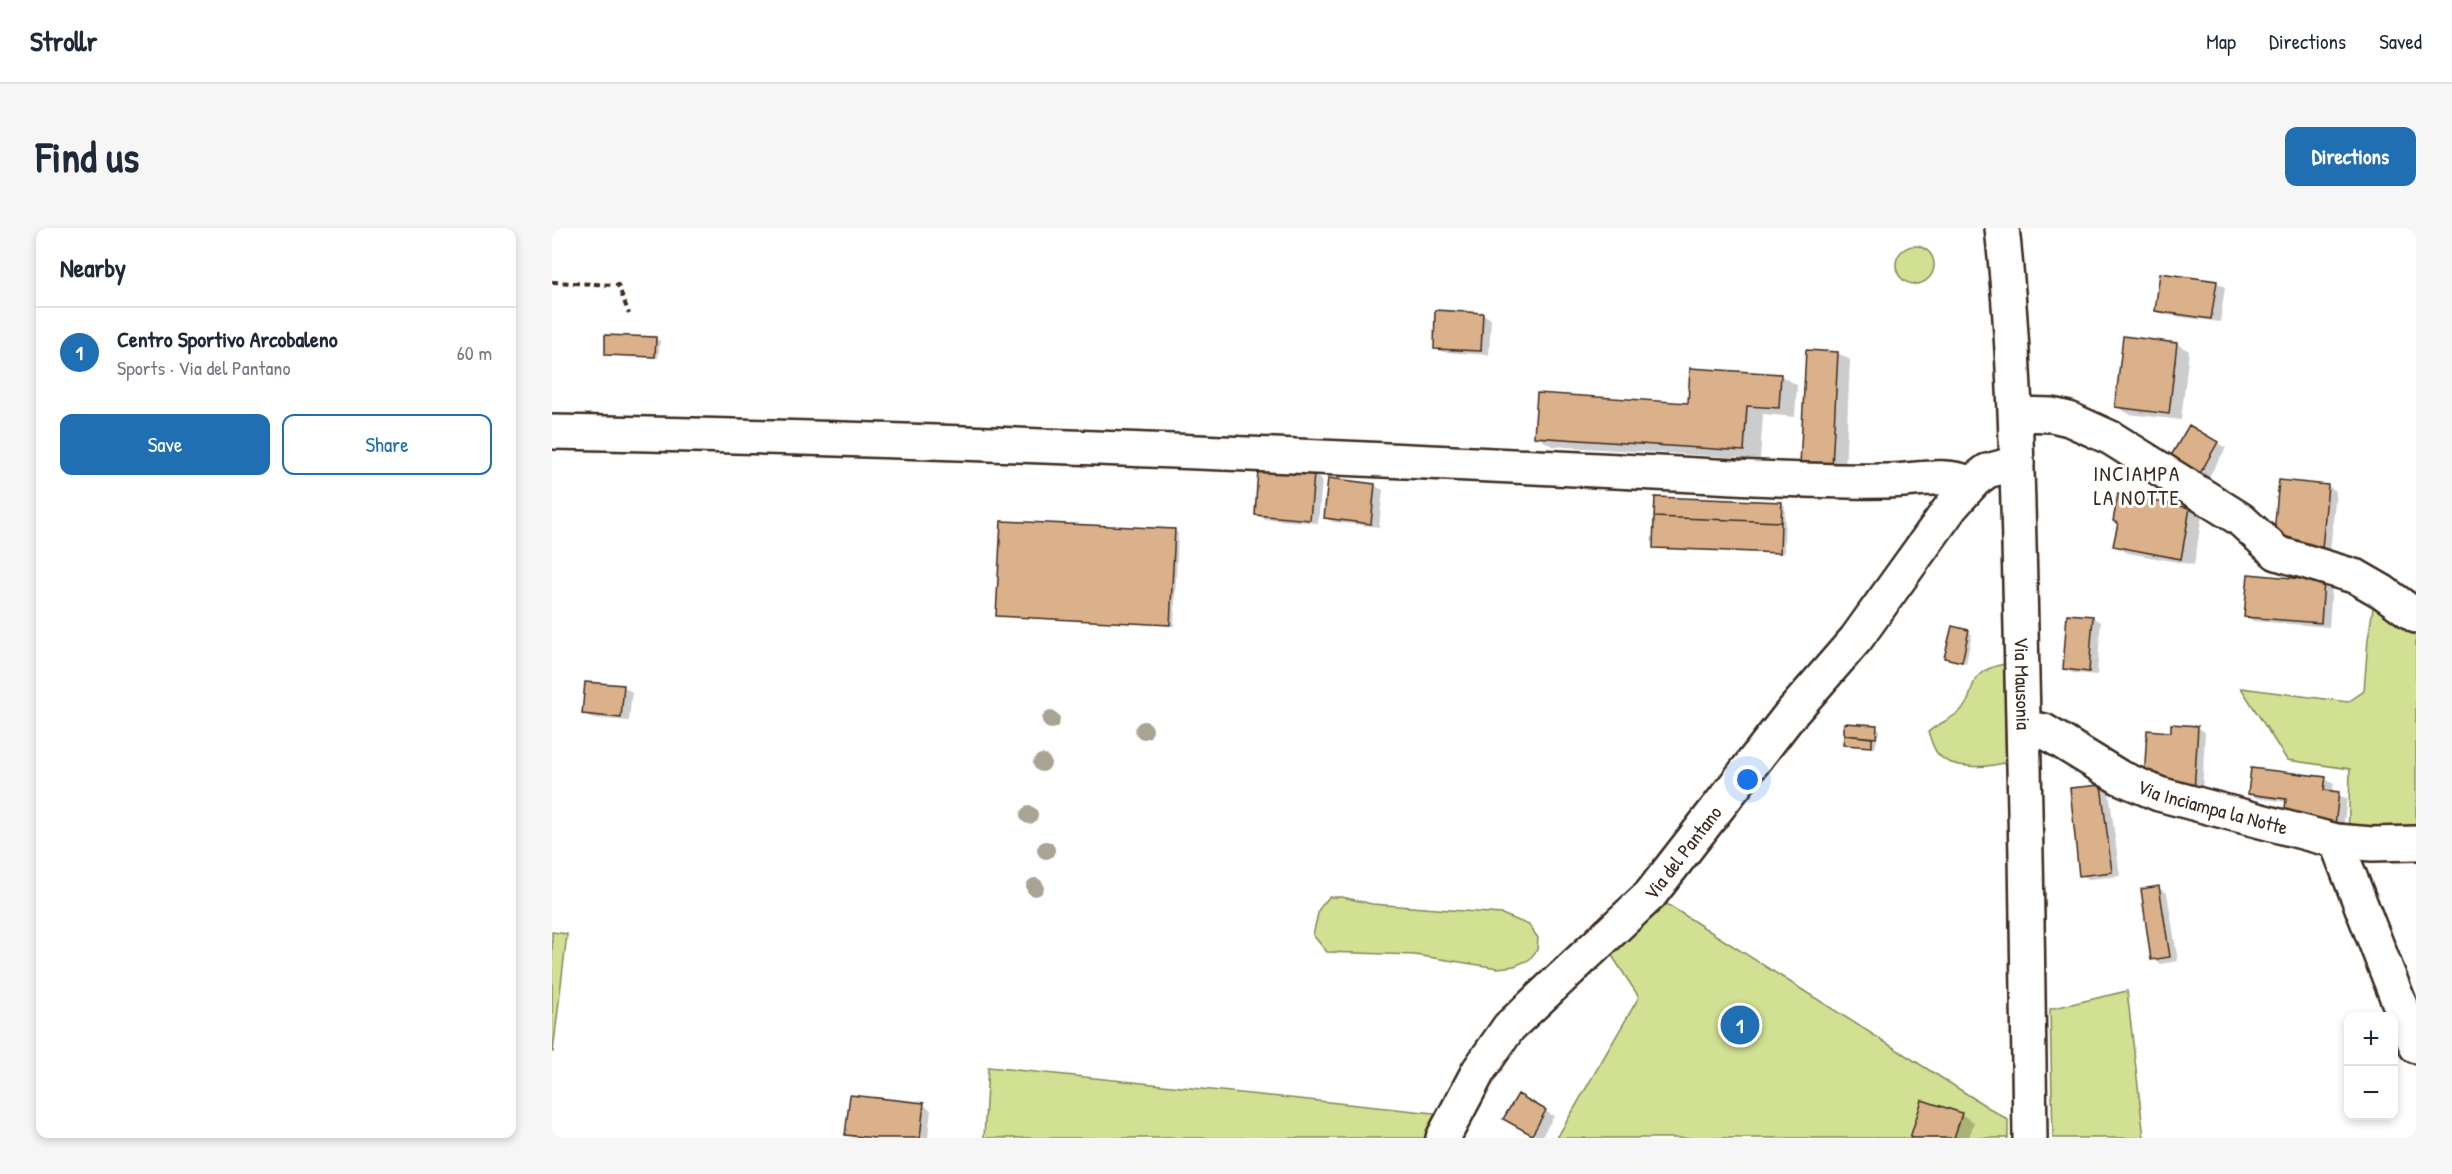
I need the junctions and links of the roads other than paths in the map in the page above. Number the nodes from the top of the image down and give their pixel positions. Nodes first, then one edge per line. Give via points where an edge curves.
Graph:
1 (2002, 228) edge
2 (2016, 414) junction
3 (552, 432) edge
4 (2017, 463) junction
5 (1971, 484) junction
6 (2416, 616) edge
7 (2024, 726) junction
8 (2336, 840) junction
9 (2416, 843) edge
10 (2416, 1046) edge
11 (1443, 1138) edge
12 (2030, 1138) edge

1 - 2 street, Via Mausonia
2 - 4 street, Via Mausonia
2 - 6 street via 2060,417 2111,438 2240,519 2282,556 2357,577
3 - 5 street via 1246,452 1782,480 1889,482 1945,478
4 - 5 street, Via del Pantano via 1987,471
4 - 7 street, Via Mausonia
5 - 11 street, Via del Pantano via 1921,546 1856,639 1789,716 1650,895 1509,1027 1479,1070
7 - 8 street, Via Inciampa la Notte via 2044,731 2084,758 2145,789
7 - 12 street, Via Mausonia
8 - 9 street, Via Inciampa la Notte
8 - 10 street

